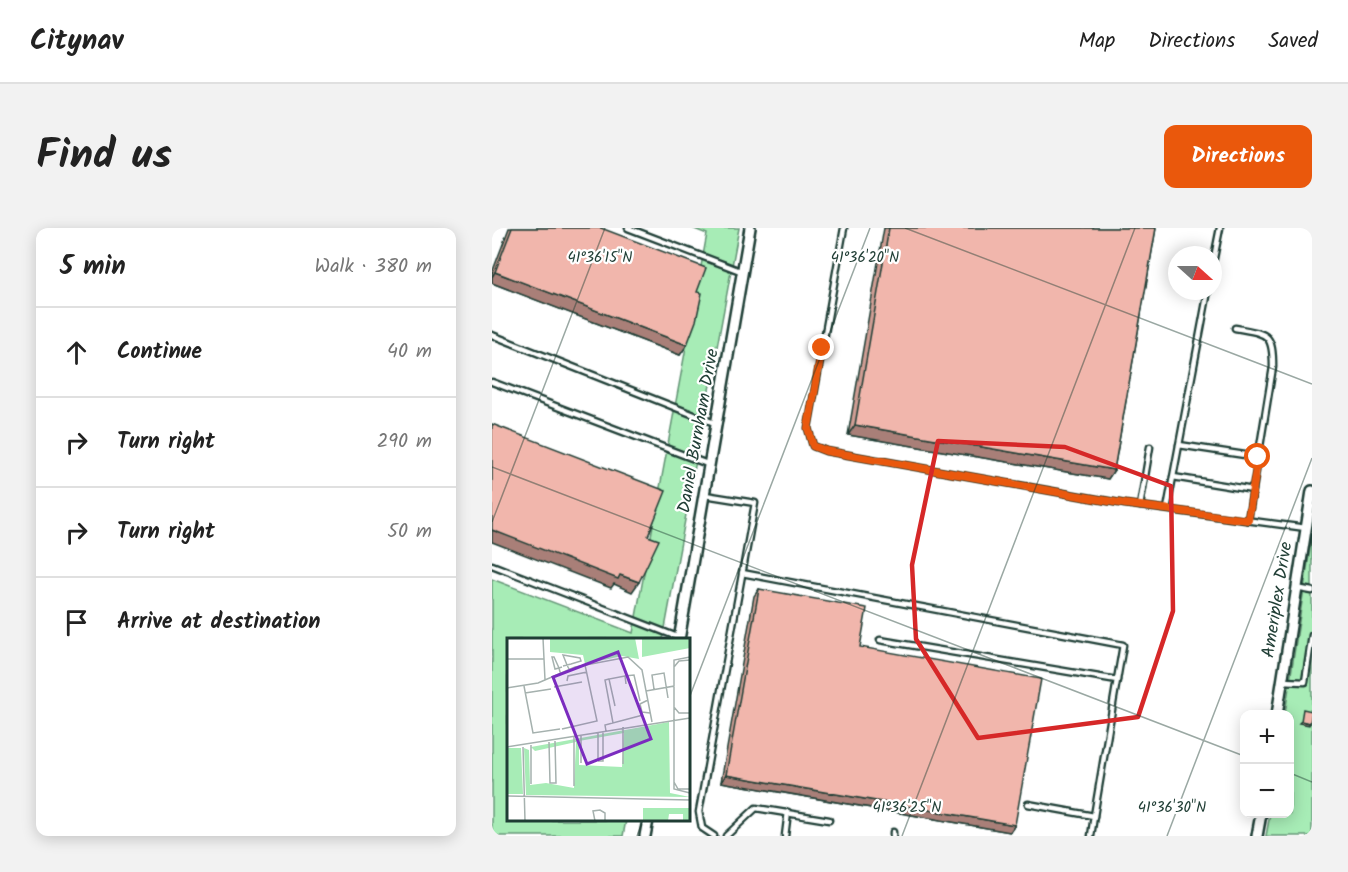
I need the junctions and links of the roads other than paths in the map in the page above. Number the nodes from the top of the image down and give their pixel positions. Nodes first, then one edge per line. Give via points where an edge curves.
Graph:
1 (628, 228) edge
2 (750, 228) edge
3 (844, 228) edge
4 (1220, 228) edge
5 (1216, 246) edge
6 (743, 272) junction
7 (1206, 300) edge
8 (1235, 328) dead end
9 (492, 335) edge
10 (492, 382) edge
11 (717, 423) junction
12 (1179, 444) junction
13 (1150, 447) dead end
14 (1258, 457) junction
15 (710, 465) junction
16 (1173, 477) junction
17 (1253, 490) junction
18 (1312, 491) edge
19 (705, 495) junction
20 (1140, 506) junction
21 (1167, 509) junction
22 (1248, 520) junction
23 (1306, 528) junction
24 (492, 565) edge
25 (742, 573) junction
26 (1296, 588) junction
27 (1312, 591) edge
28 (1312, 635) edge
29 (680, 638) edge
30 (880, 640) dead end
31 (1117, 680) junction
32 (1282, 681) junction
33 (1278, 710) edge
34 (1028, 804) dead end
35 (788, 812) junction
36 (1094, 816) junction
37 (1260, 818) edge
38 (829, 820) dead end
39 (648, 821) edge
40 (645, 836) edge
41 (714, 836) edge
42 (726, 836) edge
43 (785, 836) edge
44 (1091, 836) edge
45 (1257, 836) edge

1 - 6 lane
2 - 6 street, Daniel Burnham Drive
3 - 20 lane via 808,428 813,446
4 - 5 lane
6 - 11 street, Daniel Burnham Drive
7 - 12 lane
8 - 14 lane via 1266,334 1272,340 1274,367
9 - 11 lane
10 - 15 lane
11 - 15 street, Daniel Burnham Drive
12 - 14 lane
12 - 16 lane
13 - 20 lane
14 - 17 lane
15 - 19 street, Daniel Burnham Drive
16 - 17 lane
16 - 21 lane
17 - 22 lane
18 - 23 street, Ameriplex Drive
19 - 25 lane via 755,503
19 - 29 street, Daniel Burnham Drive
20 - 21 lane
21 - 22 lane
22 - 23 lane
23 - 26 street, Ameriplex Drive
24 - 29 lane
25 - 31 lane via 1124,645
25 - 41 lane via 699,812 702,828
26 - 27 lane
26 - 32 street, Ameriplex Drive
28 - 32 lane via 1305,682
30 - 31 lane
31 - 36 lane
32 - 33 street, Ameriplex Drive
34 - 36 lane
35 - 38 lane
35 - 42 lane via 756,808
35 - 43 lane
36 - 44 lane
37 - 45 street
39 - 40 street

